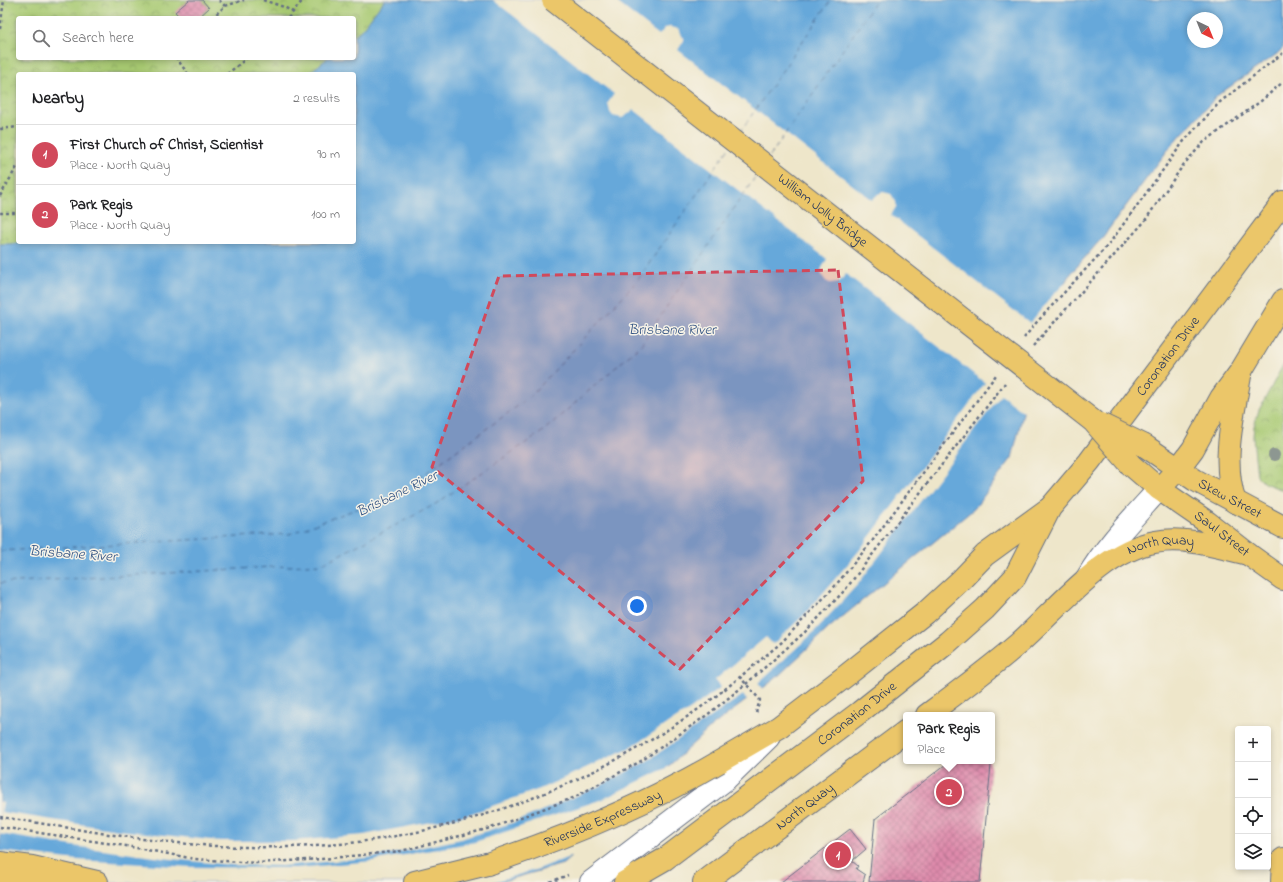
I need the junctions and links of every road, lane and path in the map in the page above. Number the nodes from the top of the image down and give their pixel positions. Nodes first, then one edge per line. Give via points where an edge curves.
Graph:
1 (4, 0) edge
2 (219, 0) edge
3 (244, 0) edge
4 (263, 0) edge
5 (302, 0) edge
6 (553, 0) edge
7 (225, 6) junction
8 (293, 12) junction
9 (214, 16) edge
10 (290, 16) edge
11 (0, 29) edge
12 (1283, 53) edge
13 (178, 60) edge
14 (244, 60) edge
15 (187, 72) edge
16 (230, 72) edge
17 (1283, 82) edge
18 (16, 127) edge
19 (0, 129) edge
20 (16, 168) edge
21 (0, 196) edge
22 (1283, 202) edge
23 (0, 213) edge
24 (16, 213) edge
25 (1283, 301) edge
26 (1022, 341) dead end
27 (1032, 347) dead end
28 (999, 371) dead end
29 (1241, 371) junction
30 (1005, 383) dead end
31 (1093, 421) junction
32 (1178, 469) junction
33 (1159, 489) junction
34 (1235, 502) junction
35 (1050, 508) junction
36 (1283, 527) edge
37 (1248, 554) junction
38 (1283, 579) edge
39 (1084, 582) junction
40 (740, 677) junction
41 (746, 684) junction
42 (760, 700) dead end
43 (931, 712) edge
44 (779, 727) junction
45 (903, 733) edge
46 (0, 817) edge
47 (0, 827) edge
48 (664, 859) junction
49 (1283, 859) edge
50 (0, 862) edge
51 (0, 879) edge
52 (53, 882) edge
53 (97, 882) edge
54 (415, 882) edge
55 (591, 882) edge
56 (625, 882) edge
57 (646, 882) edge
58 (704, 882) edge
59 (1282, 882) edge

1 - 11 path
2 - 7 path
3 - 7 path
4 - 8 path
5 - 8 path
6 - 31 main road, William Jolly Bridge, bridge
7 - 9 path
8 - 10 path
12 - 26 path via 1220,102 1184,141 1109,244
13 - 15 path
14 - 16 path
17 - 27 path via 1204,142 1184,164 1144,222
18 - 19 path
20 - 21 path
22 - 35 main road, Coronation Drive via 1094,455
23 - 24 path
25 - 29 main road
28 - 40 path via 873,540 835,586 782,642
29 - 32 main road
29 - 34 main road via 1229,445 1230,481
30 - 41 path via 844,590 805,632
31 - 32 main road, William Jolly Bridge, bridge via 1145,446
31 - 33 main road, William Jolly Bridge, bridge via 1131,465
32 - 33 main road
32 - 34 main road, Skew Street
33 - 37 main road, Saul Street
33 - 39 lane, North Quay via 1111,543
34 - 36 main road, Skew Street
35 - 44 main road, Coronation Drive via 985,554 961,580 895,638
35 - 48 main road, Coronation Drive via 1015,577 985,609 901,680
37 - 38 main road, Saul Street
37 - 39 main road, North Quay via 1193,541 1156,541 1118,555
39 - 43 main road, North Quay via 1019,643
40 - 41 path
40 - 46 path via 661,734 554,789 498,810 390,838 322,846 244,848 178,843
41 - 42 path
41 - 47 path via 641,761 573,798 491,828 401,851 256,863 195,859
44 - 54 main road, Riverside Expressway, bridge via 689,780 629,809 487,864
44 - 55 lane via 725,780
45 - 58 main road, North Quay
48 - 56 main road, Coronation Drive
48 - 57 main road
49 - 59 main road
50 - 53 main road
51 - 52 main road

